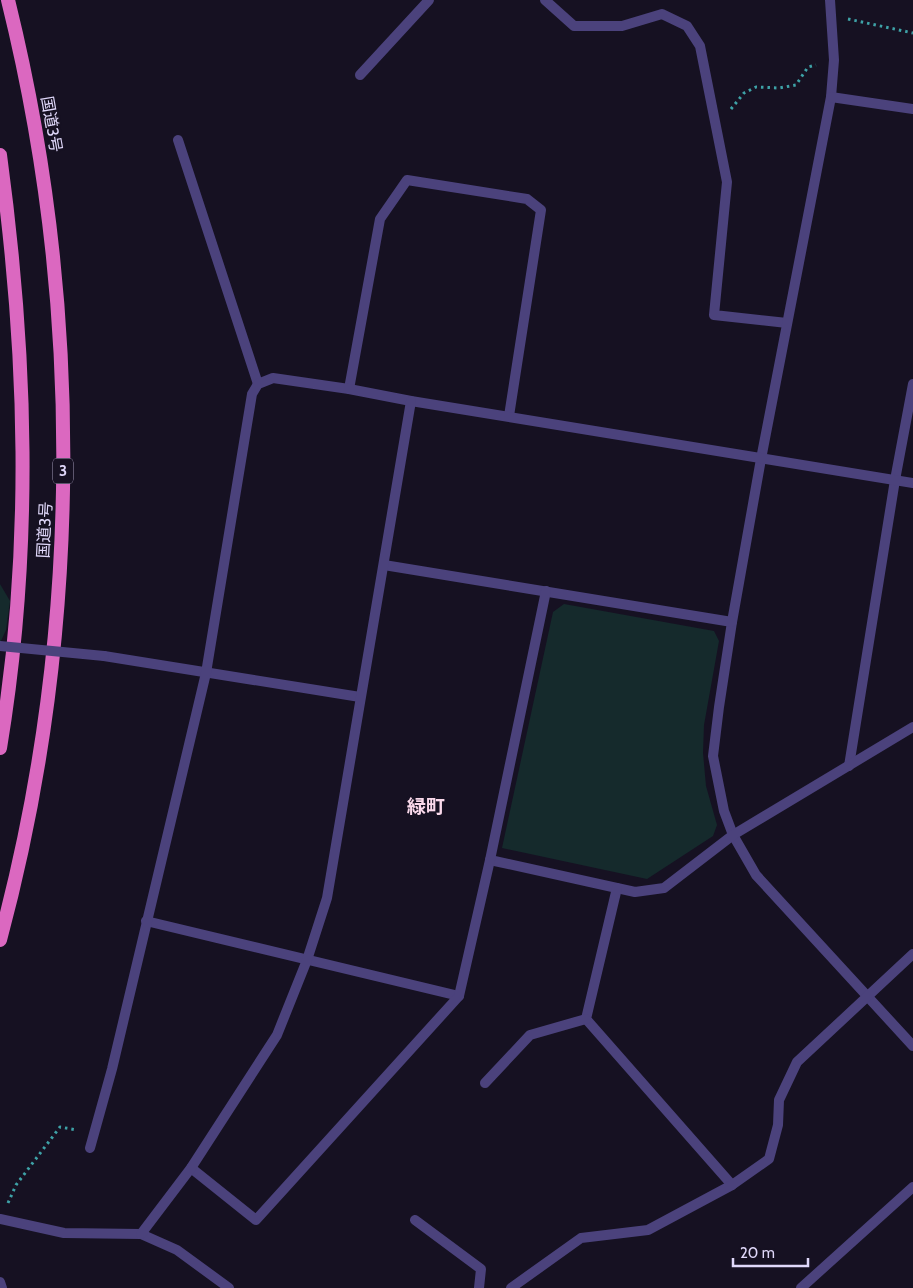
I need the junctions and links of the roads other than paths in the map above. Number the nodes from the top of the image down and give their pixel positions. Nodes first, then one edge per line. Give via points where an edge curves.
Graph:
1 (8, 0) edge
2 (429, 0) edge
3 (545, 0) edge
4 (830, 0) edge
5 (360, 75) dead end
6 (830, 97) junction
7 (913, 109) edge
8 (178, 140) dead end
9 (0, 155) edge
10 (786, 323) junction
11 (258, 384) junction
12 (913, 384) edge
13 (349, 389) junction
14 (411, 401) junction
15 (509, 416) junction
16 (761, 459) junction
17 (894, 480) junction
18 (913, 483) edge
19 (384, 565) junction
20 (546, 591) junction
21 (732, 622) junction
22 (0, 646) edge
23 (206, 673) junction
24 (360, 697) junction
25 (913, 727) edge
26 (0, 748) edge
27 (849, 766) junction
28 (733, 836) junction
29 (490, 860) junction
30 (617, 888) junction
31 (146, 921) junction
32 (0, 940) edge
33 (913, 954) edge
34 (308, 960) junction
35 (459, 996) junction
36 (867, 996) junction
37 (586, 1019) junction
38 (913, 1046) edge
39 (485, 1083) dead end
40 (90, 1148) dead end
41 (191, 1168) junction
42 (732, 1185) junction
43 (913, 1187) edge
44 (2, 1214) edge
45 (415, 1220) dead end
46 (141, 1234) junction
47 (0, 1282) edge
48 (2, 1288) edge
49 (229, 1288) edge
50 (479, 1288) edge
51 (511, 1288) edge
52 (801, 1288) edge

1 - 32 highway, 国道3号 / 3 via 33,114 47,202 60,331 63,521 44,725 28,820
2 - 5 street
3 - 10 street via 574,26 622,26 662,14 687,26 700,46 727,182 714,316
4 - 6 street via 834,60
6 - 7 street
6 - 10 street
8 - 11 street
9 - 26 highway, 国道3号 via 19,325 24,440 23,529 16,621
10 - 16 street
11 - 13 street via 273,378
11 - 23 street via 252,394
12 - 17 street
13 - 14 street
13 - 15 street via 380,219 407,180 527,199 541,210
14 - 15 street
14 - 19 street
15 - 16 street
16 - 17 street
16 - 21 street
17 - 18 street
17 - 27 street
19 - 20 street
19 - 24 street
20 - 21 street
20 - 29 street
21 - 28 street via 713,756 724,811
22 - 23 street, bridge via 104,656
23 - 24 street
23 - 31 street
24 - 34 street via 327,898
25 - 27 street
27 - 28 street
28 - 30 street via 664,888 635,892
28 - 36 street via 756,875
29 - 30 street
29 - 35 street
30 - 37 street
31 - 34 street
31 - 40 street
33 - 36 street
34 - 35 street
34 - 41 street via 277,1035
35 - 41 street via 256,1220
36 - 38 street
36 - 42 street via 796,1062 779,1100 778,1125 769,1160
37 - 39 street via 530,1035
37 - 42 street
41 - 46 street
42 - 51 street via 648,1230 581,1238
43 - 52 street
44 - 46 street via 64,1233
45 - 50 street via 481,1269
46 - 49 street via 177,1250
47 - 48 street

